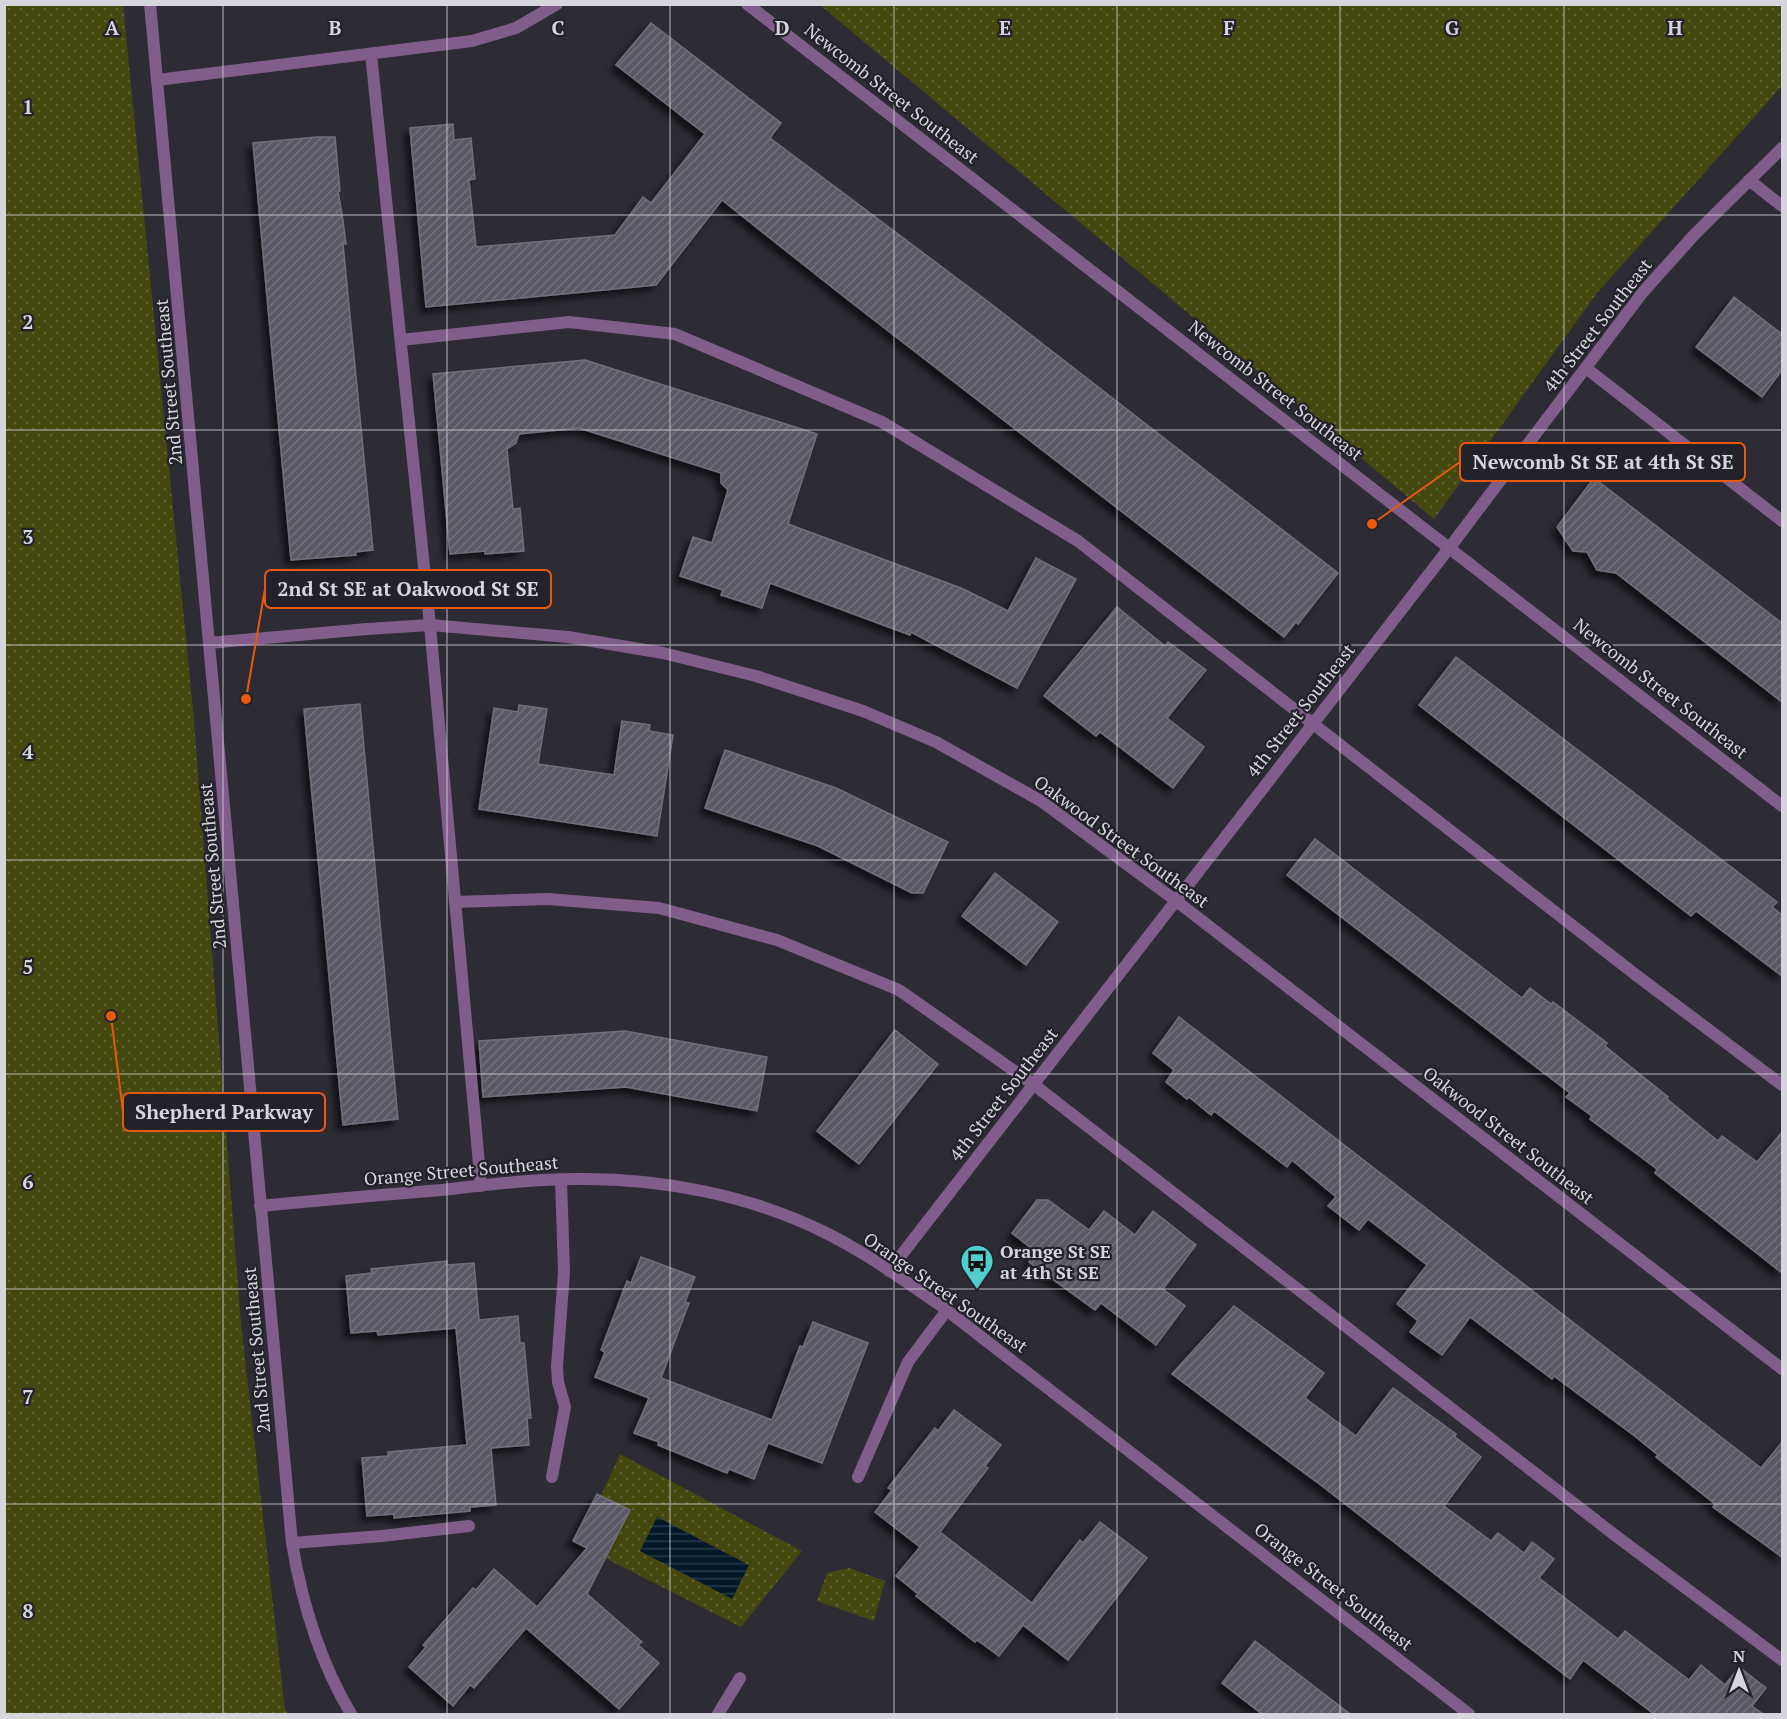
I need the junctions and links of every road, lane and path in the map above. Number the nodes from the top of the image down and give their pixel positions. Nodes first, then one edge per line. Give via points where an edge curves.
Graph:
1 (150, 4) edge
2 (557, 4) edge
3 (747, 4) edge
4 (371, 54) junction
5 (157, 80) junction
6 (1782, 148) edge
7 (1749, 180) junction
8 (1782, 206) edge
9 (401, 340) junction
10 (1586, 368) junction
11 (1782, 521) edge
12 (1450, 547) junction
13 (430, 625) junction
14 (209, 643) junction
15 (1312, 724) junction
16 (1782, 806) edge
17 (1175, 900) junction
18 (455, 902) junction
19 (1033, 1084) junction
20 (1782, 1085) edge
21 (561, 1179) junction
22 (481, 1186) junction
23 (260, 1206) junction
24 (889, 1271) junction
25 (947, 1310) junction
26 (1782, 1369) edge
27 (552, 1477) dead end
28 (858, 1477) dead end
29 (469, 1526) dead end
30 (292, 1543) junction
31 (1782, 1660) edge
32 (740, 1678) dead end
33 (351, 1714) edge
34 (718, 1714) edge
35 (1469, 1714) edge

1 - 5 street, 2nd Street Southeast
2 - 4 street via 530,21 487,38
3 - 12 street, Newcomb Street Southeast
4 - 5 street
4 - 9 street
5 - 14 street, 2nd Street Southeast
6 - 7 street, 4th Street Southeast
7 - 8 street
7 - 10 street, 4th Street Southeast via 1643,292
9 - 13 street
9 - 15 street via 569,322 675,334 882,422 1077,541
10 - 11 street
10 - 12 street, 4th Street Southeast
12 - 15 street, 4th Street Southeast
12 - 16 street, Newcomb Street Southeast
13 - 14 street, Oakwood Street Southeast
13 - 17 street, Oakwood Street Southeast via 568,638 663,653 756,676 863,711 944,746 1041,801
13 - 18 street
14 - 23 street, 2nd Street Southeast
15 - 17 street, 4th Street Southeast
15 - 20 street
17 - 19 street, 4th Street Southeast
17 - 26 street, Oakwood Street Southeast
18 - 19 street via 548,899 659,908 777,940 899,990
18 - 22 street
19 - 24 street, 4th Street Southeast
19 - 31 street
21 - 22 street, Orange Street Southeast
21 - 24 street, Orange Street Southeast via 641,1182 734,1199 823,1231
21 - 27 street via 564,1272 557,1366 565,1407
22 - 23 street, Orange Street Southeast
23 - 30 street, 2nd Street Southeast
24 - 25 street, Orange Street Southeast
25 - 28 street via 908,1362
25 - 35 street, Orange Street Southeast
29 - 30 street
30 - 33 street, 2nd Street Southeast via 313,1632
32 - 34 street

